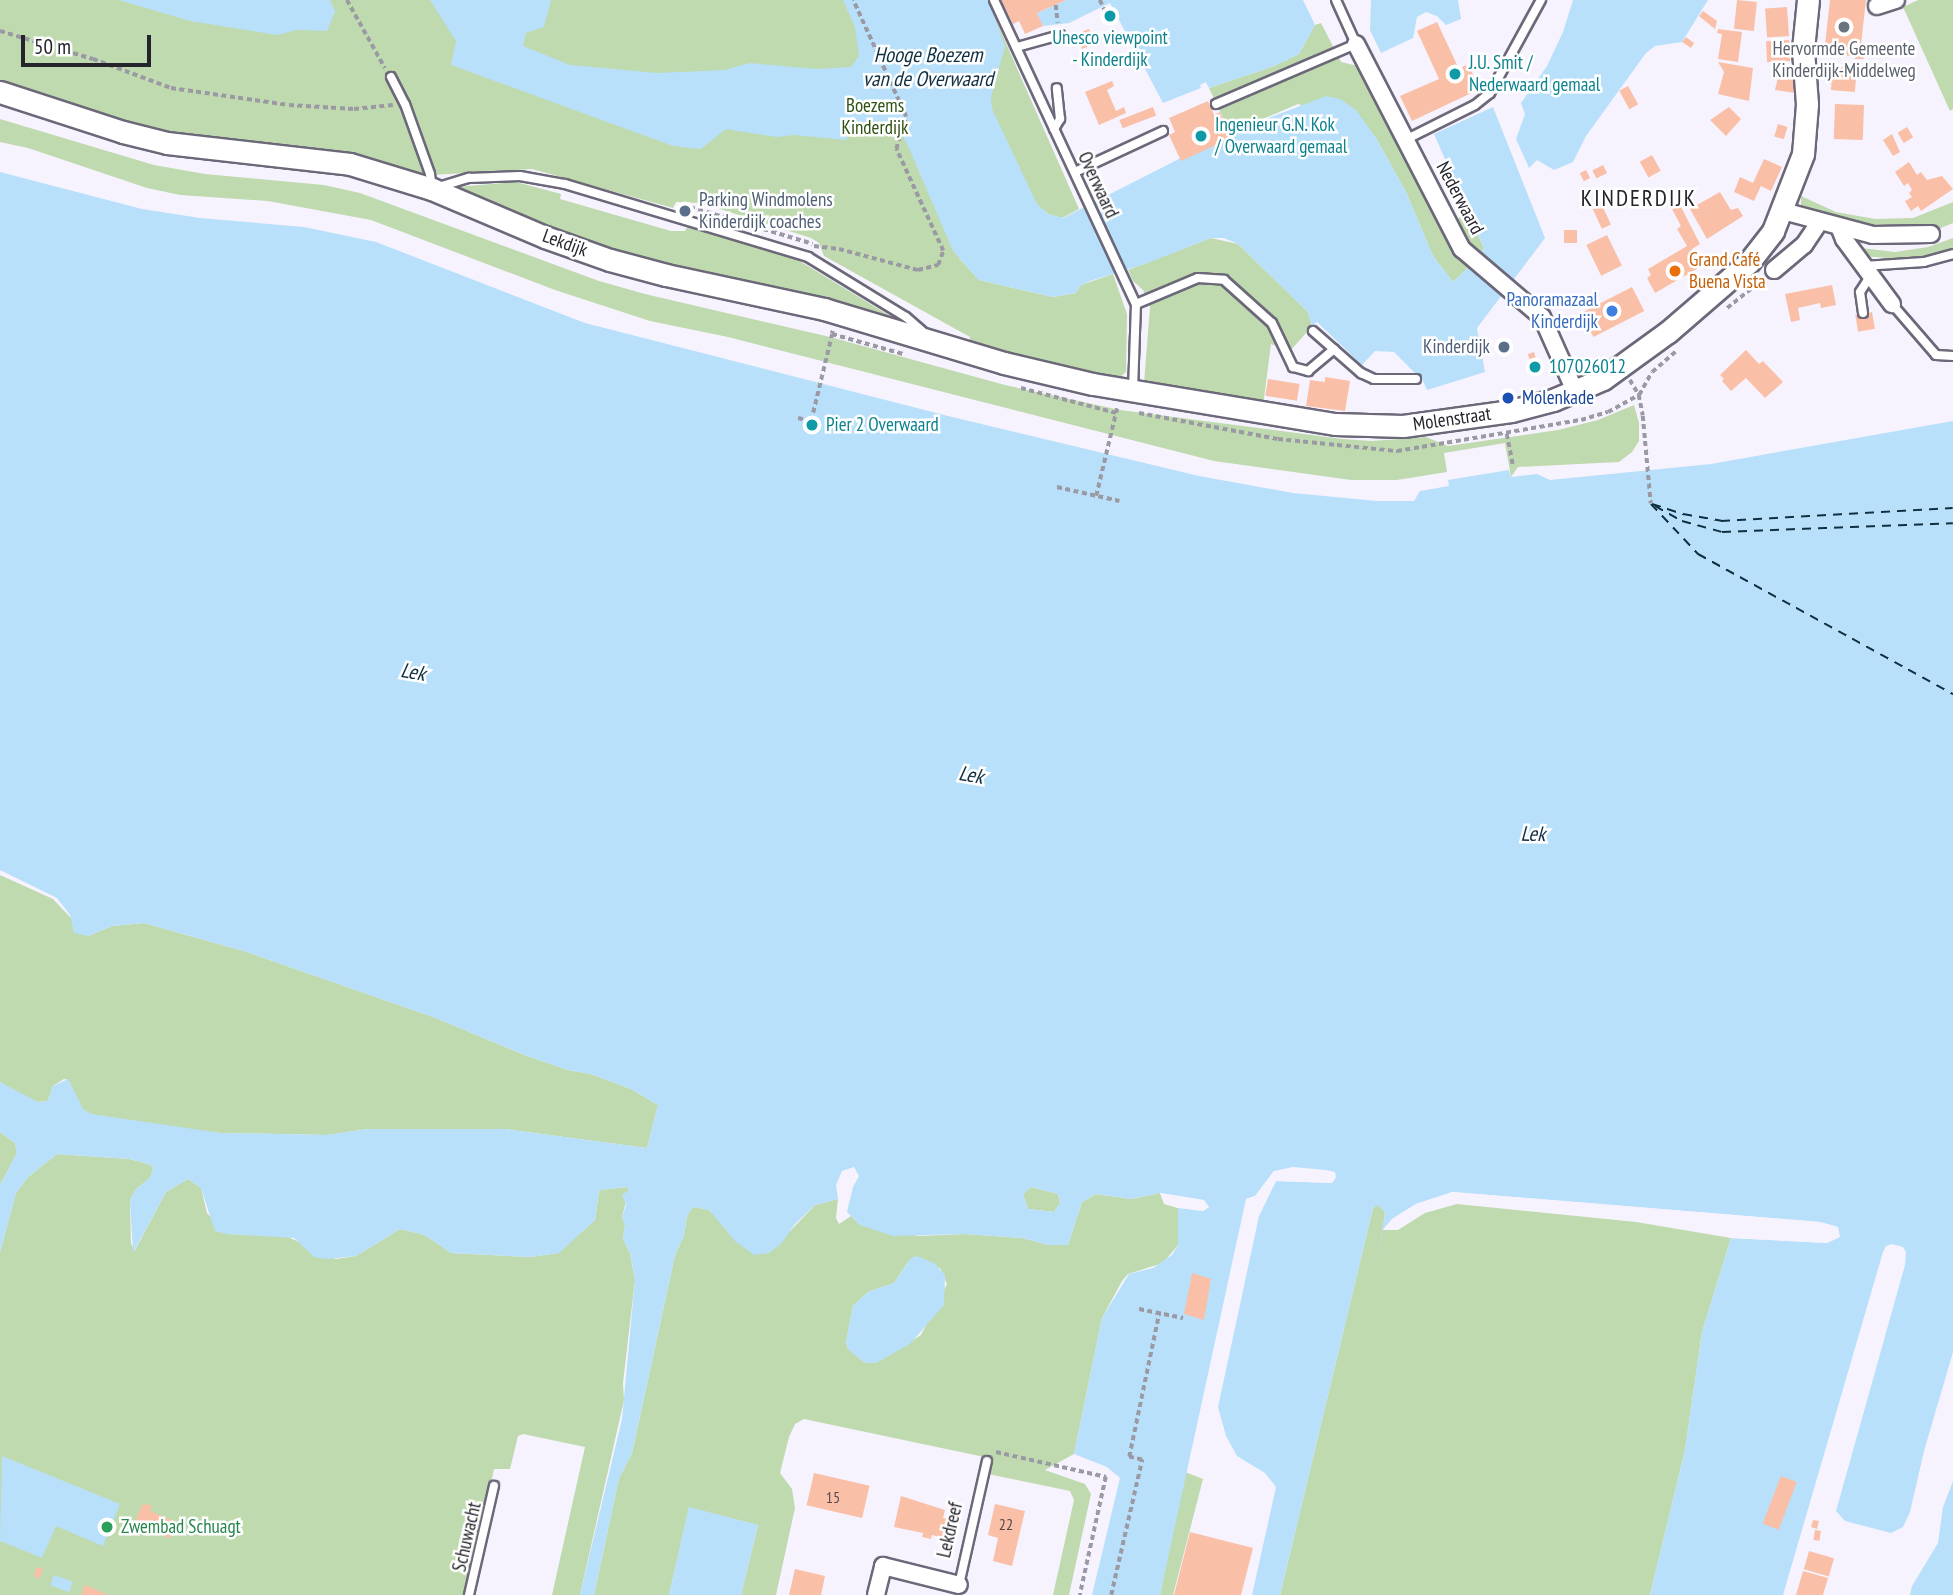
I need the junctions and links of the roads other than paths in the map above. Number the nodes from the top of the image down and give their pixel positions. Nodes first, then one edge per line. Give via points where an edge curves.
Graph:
1 (995, 0) edge
2 (1336, 0) edge
3 (1541, 0) edge
4 (1808, 0) edge
5 (1896, 0) edge
6 (1877, 6) dead end
7 (1059, 31) road end
8 (1015, 43) junction
9 (1356, 44) junction
10 (391, 77) road end
11 (1057, 88) dead end
12 (0, 92) edge
13 (1216, 104) dead end
14 (1054, 128) junction
15 (1163, 131) dead end
16 (1405, 140) junction
17 (1075, 172) junction
18 (432, 190) junction
19 (1783, 211) junction
20 (1819, 223) junction
21 (1840, 229) junction
22 (1931, 234) dead end
23 (1953, 254) edge
24 (1774, 270) road end
25 (1868, 270) junction
26 (1136, 304) junction
27 (1892, 304) joint
28 (1863, 313) dead end
29 (1313, 331) dead end
30 (932, 340) junction
31 (1334, 349) junction
32 (1953, 356) edge
33 (1416, 379) dead end
34 (1575, 391) junction
35 (1133, 392) junction
36 (987, 1461) road end
37 (494, 1486) dead end
38 (959, 1585) joint
39 (469, 1595) edge
40 (876, 1595) edge

1 - 8 lane, Overwaard
2 - 9 lane, Nederwaard
3 - 16 lane via 1499,81 1475,105
4 - 19 street, Molenstraat via 1803,154
5 - 6 street
7 - 8 lane
8 - 14 lane, Overwaard
9 - 13 lane
9 - 16 street, Nederwaard
10 - 18 lane via 405,104
11 - 14 lane via 1060,119
12 - 18 street, Lekdijk via 167,143 318,158
14 - 17 lane, Overwaard
15 - 17 lane
16 - 34 street, Nederwaard via 1455,237 1474,261 1548,326
17 - 26 lane, Overwaard
18 - 30 street, Lekdijk via 610,260 824,309
18 - 30 lane via 470,178 520,176 565,184 808,257 906,317
19 - 20 street
19 - 34 street, Molenstraat via 1756,254 1701,305 1622,368
20 - 21 street
20 - 24 street via 1804,245
21 - 22 street via 1886,236
21 - 25 street
23 - 25 lane
25 - 27 street
25 - 28 lane via 1860,292
26 - 31 lane via 1198,278 1224,281 1272,323 1293,367 1308,371
26 - 35 lane, Overwaard
27 - 32 lane via 1936,355
29 - 31 lane
30 - 35 street, Lekdijk via 1018,366
31 - 33 lane via 1374,379
34 - 35 street, Molenstraat via 1511,411 1413,425 1367,426
36 - 38 lane, Lekdreef
37 - 39 lane, Schuwacht
38 - 40 street, Lekdreef via 883,1566

